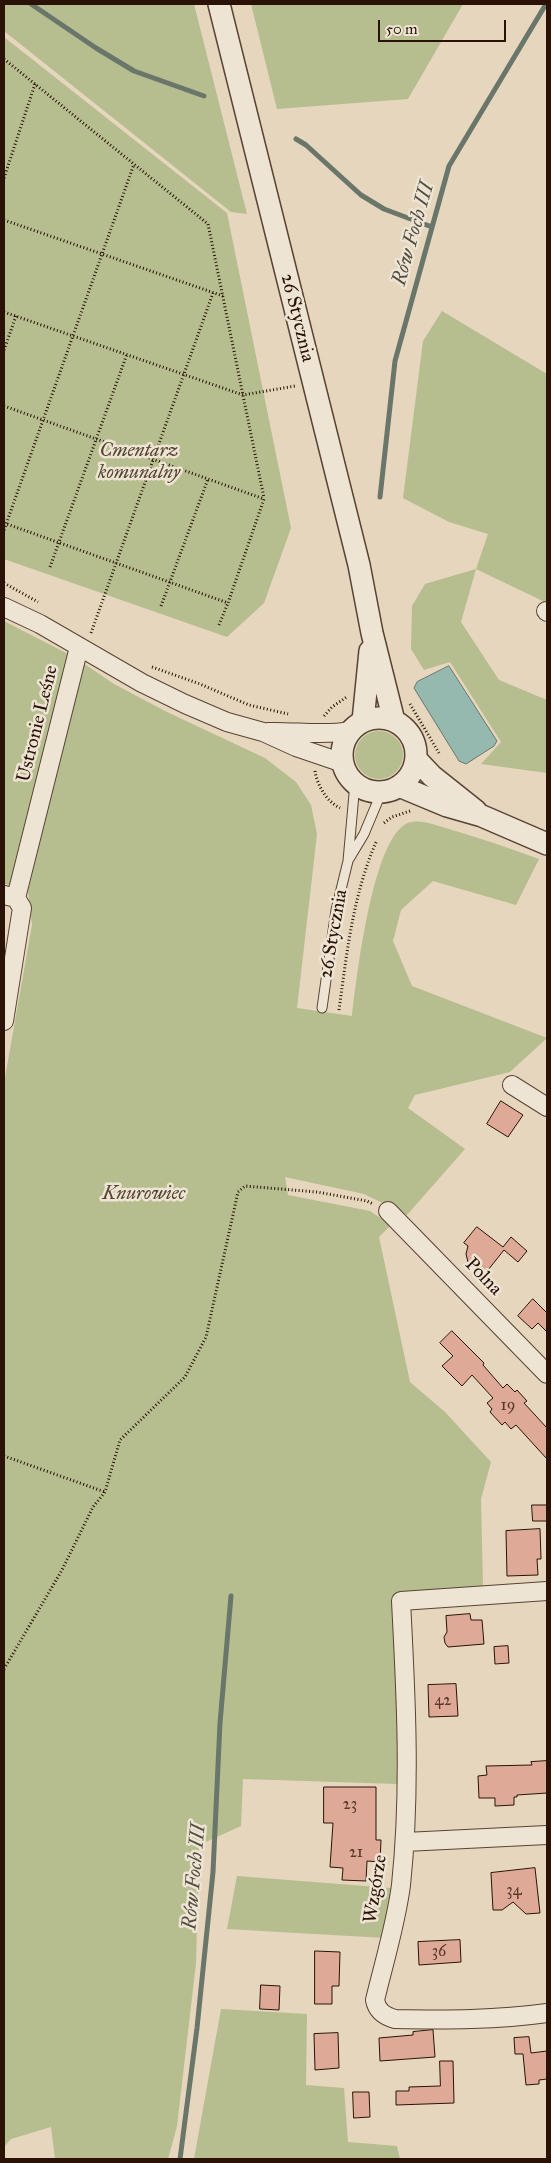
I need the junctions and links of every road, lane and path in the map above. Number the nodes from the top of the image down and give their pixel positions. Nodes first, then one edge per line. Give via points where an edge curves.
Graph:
1 (220, 4) edge
2 (4, 58) edge
3 (35, 84) junction
4 (134, 164) junction
5 (4, 178) edge
6 (4, 220) edge
7 (101, 255) junction
8 (213, 293) junction
9 (223, 296) junction
10 (4, 312) edge
11 (16, 316) junction
12 (73, 336) junction
13 (4, 350) edge
14 (127, 354) junction
15 (184, 374) junction
16 (295, 386) dead end
17 (242, 395) junction
18 (4, 406) edge
19 (43, 420) junction
20 (96, 439) junction
21 (154, 459) junction
22 (208, 479) junction
23 (264, 499) junction
24 (5, 524) edge
25 (4, 530) edge
26 (59, 543) junction
27 (116, 563) junction
28 (50, 567) dead end
29 (170, 582) junction
30 (228, 603) junction
31 (162, 606) dead end
32 (4, 607) edge
33 (219, 625) dead end
34 (372, 633) junction
35 (98, 638) dead end
36 (79, 647) junction
37 (147, 664) dead end
38 (406, 697) dead end
39 (293, 715) dead end
40 (394, 721) junction
41 (356, 726) junction
42 (263, 732) junction
43 (416, 759) junction
44 (343, 764) junction
45 (354, 782) junction
46 (391, 789) junction
47 (432, 789) junction
48 (383, 826) dead end
49 (378, 838) dead end
50 (547, 844) edge
51 (348, 861) junction
52 (10, 897) edge
53 (322, 1008) dead end
54 (339, 1010) dead end
55 (4, 1021) edge
56 (512, 1085) dead end
57 (547, 1107) edge
58 (388, 1211) joint
59 (547, 1374) edge
60 (4, 1456) edge
61 (105, 1492) junction
62 (547, 1591) edge
63 (4, 1670) edge
64 (547, 1835) edge
65 (404, 1842) junction
66 (547, 2013) edge

1 - 34 street, 26 Stycznia via 359,565
2 - 3 path
3 - 4 path
3 - 5 path
4 - 7 path
4 - 9 path via 208,224
6 - 7 path
7 - 8 path
7 - 12 path
8 - 9 path
8 - 15 path
9 - 17 path
10 - 11 path
11 - 12 path
11 - 13 path
12 - 14 path
12 - 19 path
14 - 15 path
14 - 20 path
15 - 17 path
15 - 21 path
16 - 17 path
17 - 23 path
18 - 19 path
19 - 20 path
19 - 24 path
20 - 21 path
20 - 26 path
21 - 22 path
21 - 27 path
22 - 23 path
22 - 29 path
23 - 30 path
24 - 25 path
24 - 26 path
26 - 27 path
26 - 28 path
27 - 29 path
27 - 35 path via 91,633
29 - 30 path
29 - 31 path
30 - 33 path
32 - 36 street
34 - 40 street, 26 Stycznia
34 - 41 street, 26 Stycznia
36 - 42 street via 171,698 227,722
36 - 52 street, Ustronie Leśne
37 - 39 path via 249,705
38 - 47 path via 446,768
40 - 41 street via 378,717
40 - 43 street via 413,740
41 - 42 street via 331,734
41 - 44 street via 343,746
42 - 44 street
43 - 46 street via 407,779
43 - 47 street
44 - 45 street
45 - 46 street via 367,790
45 - 51 lane, 26 Stycznia
46 - 47 street
46 - 51 lane, 26 Stycznia
47 - 48 path via 419,810 392,817
47 - 50 street via 482,816
49 - 54 path via 358,893
51 - 53 lane, 26 Stycznia via 336,910
52 - 55 street, Ustronie Leśne via 22,908 22,917
56 - 57 street
58 - 59 street, Polna
58 - 61 path via 367,1201 317,1192 245,1186 238,1192 206,1337 185,1377 120,1440
60 - 61 path
61 - 63 path
62 - 65 street, Wzgórze via 401,1601 407,1730
64 - 65 street
65 - 66 street, Wzgórze via 397,1910 375,2000 380,2011 386,2017 405,2019 472,2019

